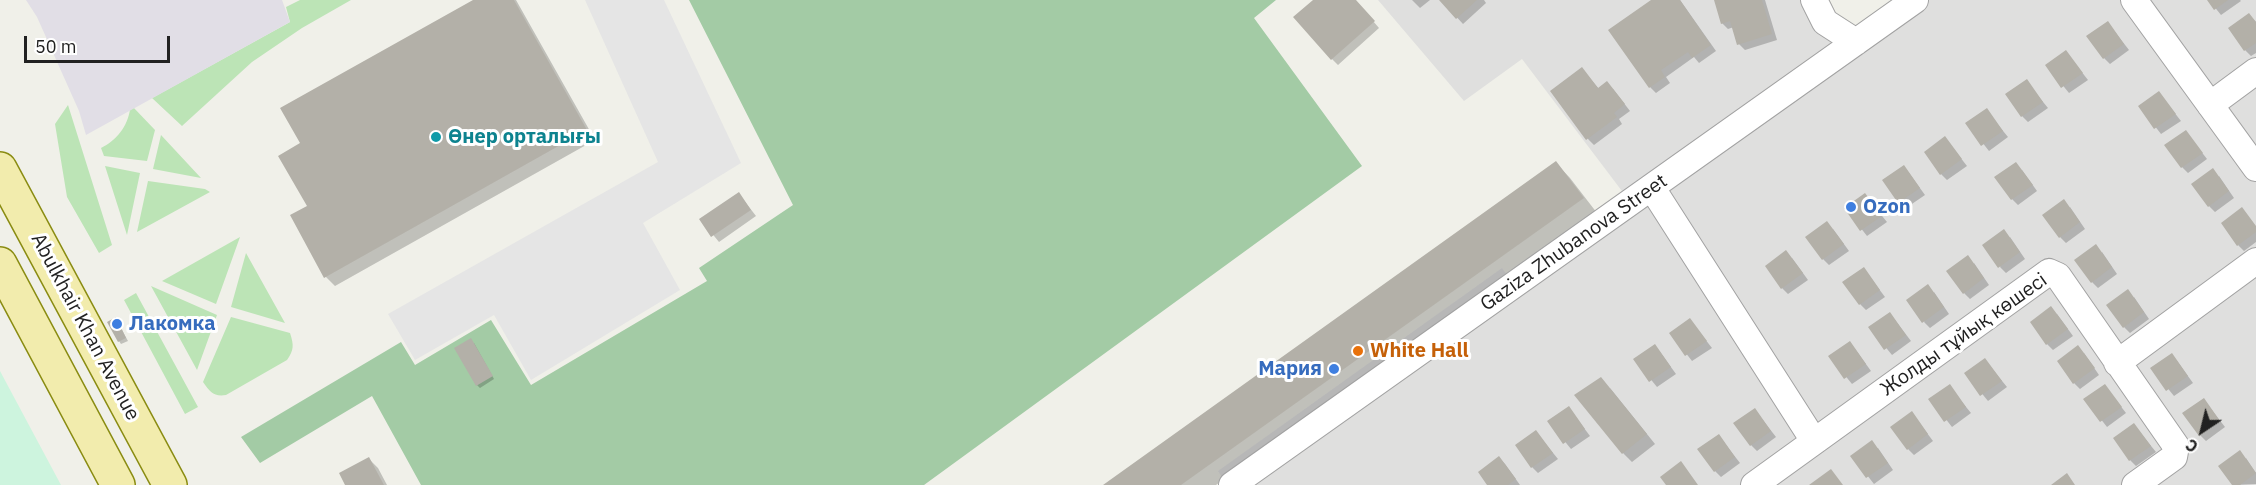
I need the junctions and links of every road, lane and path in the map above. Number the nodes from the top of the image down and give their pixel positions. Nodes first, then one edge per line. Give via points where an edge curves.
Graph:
1 (1814, 0) edge
2 (1915, 0) edge
3 (2134, 0) edge
4 (1856, 42) junction
5 (2256, 71) edge
6 (2210, 105) junction
7 (2256, 168) edge
8 (0, 169) edge
9 (1652, 188) junction
10 (2256, 261) edge
11 (0, 264) edge
12 (2117, 363) junction
13 (1814, 441) junction
14 (147, 442) junction
15 (111, 471) edge
16 (170, 485) edge
17 (1232, 485) edge
18 (1754, 485) edge
19 (2135, 485) edge

1 - 4 street via 1825,22
2 - 4 street, Gaziza Zhubanova Street
3 - 6 street
4 - 9 street, Gaziza Zhubanova Street
5 - 6 street
6 - 7 street
8 - 14 main road, Abulkhair Khan Avenue
9 - 13 street
9 - 17 street, Gaziza Zhubanova Street
10 - 12 street
11 - 15 main road
12 - 13 street, Жолды тұйық көшесі via 2058,276 2049,272
12 - 19 street, Жолды тұйық көшесі via 2176,446 2174,457
13 - 18 street, Жолды тұйық көшесі
14 - 15 main road
14 - 16 main road, Abulkhair Khan Avenue

